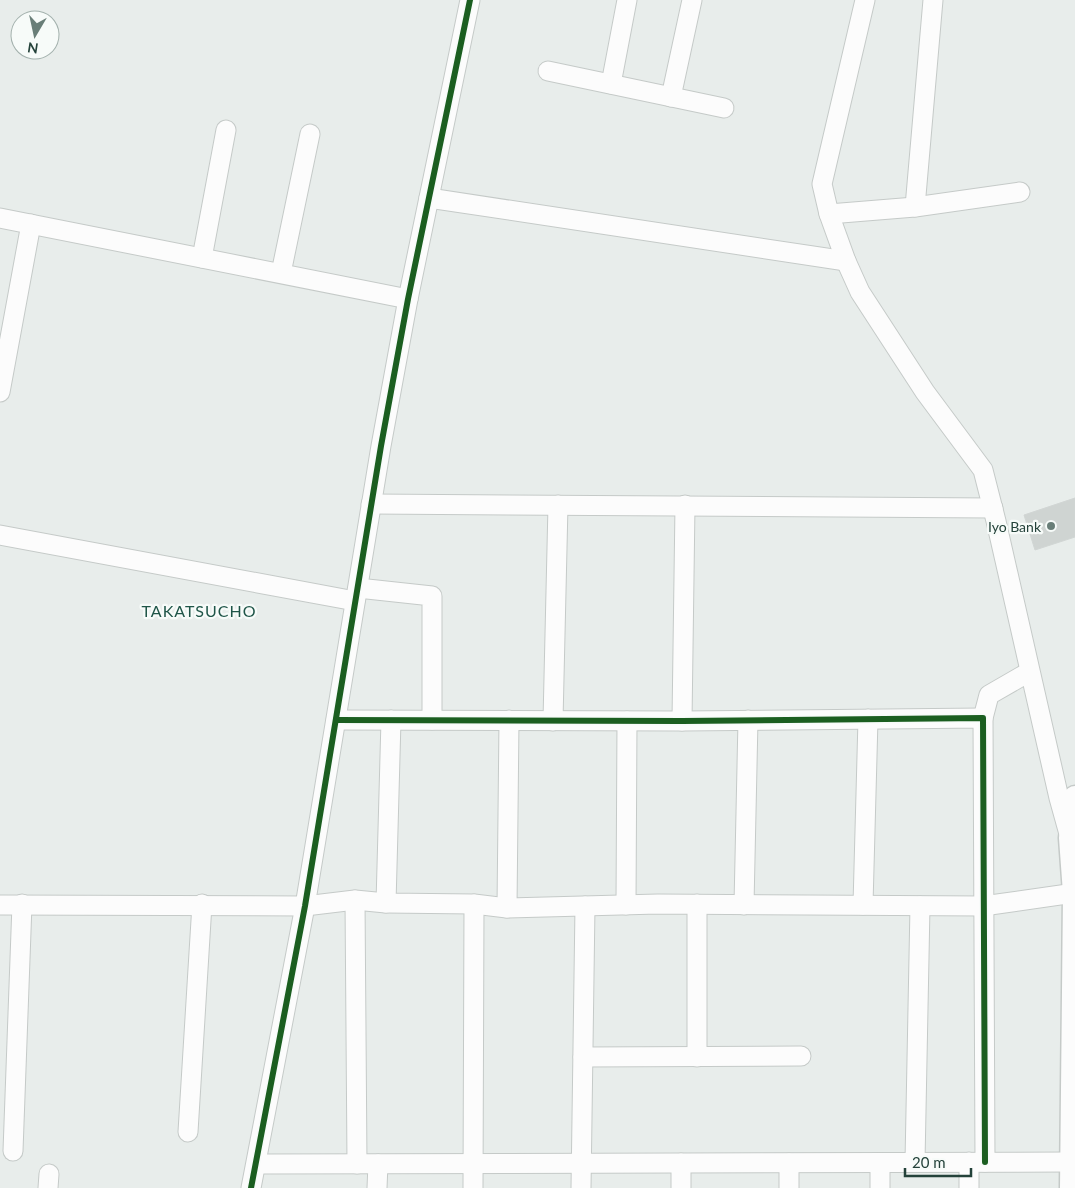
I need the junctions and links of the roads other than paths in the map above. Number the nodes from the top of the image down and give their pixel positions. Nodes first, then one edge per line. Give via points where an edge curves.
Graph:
1 (470, 0) edge
2 (627, 0) edge
3 (692, 0) edge
4 (865, 0) edge
5 (933, 0) edge
6 (548, 71) dead end
7 (611, 84) junction
8 (671, 97) junction
9 (724, 108) dead end
10 (226, 130) dead end
11 (310, 134) dead end
12 (1020, 192) dead end
13 (429, 198) junction
14 (915, 207) junction
15 (829, 214) junction
16 (0, 218) edge
17 (31, 224) junction
18 (202, 258) junction
19 (846, 262) junction
20 (281, 274) junction
21 (408, 299) junction
22 (0, 392) edge
23 (371, 504) junction
24 (558, 505) junction
25 (685, 505) junction
26 (993, 508) junction
27 (0, 535) edge
28 (357, 595) junction
29 (1029, 672) junction
30 (984, 718) junction
31 (868, 719) junction
32 (336, 720) junction
33 (391, 720) junction
34 (432, 720) junction
35 (509, 720) junction
36 (748, 720) junction
37 (553, 721) junction
38 (627, 721) junction
39 (682, 721) junction
40 (1075, 797) edge
41 (1070, 838) junction
42 (1074, 893) edge
43 (355, 900) junction
44 (386, 902) junction
45 (0, 904) edge
46 (22, 904) junction
47 (202, 904) junction
48 (474, 904) junction
49 (697, 904) junction
50 (626, 905) junction
51 (744, 905) junction
52 (304, 906) junction
53 (585, 906) junction
54 (863, 906) junction
55 (920, 906) junction
56 (983, 906) junction
57 (507, 908) junction
58 (801, 1056) dead end
59 (697, 1057) junction
60 (583, 1058) junction
61 (188, 1132) dead end
62 (13, 1151) dead end
63 (915, 1162) junction
64 (977, 1162) junction
65 (1070, 1162) junction
66 (472, 1163) junction
67 (582, 1163) junction
68 (681, 1163) junction
69 (789, 1163) junction
70 (880, 1163) junction
71 (257, 1164) junction
72 (357, 1164) junction
73 (378, 1164) junction
74 (252, 1188) edge
75 (377, 1188) edge
76 (473, 1188) edge
77 (581, 1188) edge
78 (681, 1188) edge
79 (789, 1188) edge
80 (880, 1188) edge
81 (968, 1188) edge
82 (1071, 1188) edge

1 - 13 street
2 - 7 street
3 - 8 street
4 - 15 street via 822,184
5 - 14 street
6 - 7 street
7 - 8 street
8 - 9 street
10 - 18 street
11 - 20 street
12 - 14 street
13 - 19 street
13 - 21 street
14 - 15 street
15 - 19 street
16 - 17 street
17 - 18 street
17 - 22 street
18 - 20 street
19 - 26 street via 860,292 925,392 983,470
20 - 21 street
21 - 23 street
23 - 24 street
23 - 28 street
24 - 25 street
24 - 37 street
25 - 26 street
25 - 39 street
26 - 29 street
27 - 28 street
28 - 32 street
28 - 34 street via 432,596
29 - 30 street via 989,695
29 - 41 street
30 - 31 street
30 - 56 street
31 - 36 street
31 - 54 street
32 - 33 street
32 - 52 street
33 - 34 street
33 - 44 street
34 - 35 street
35 - 37 street
35 - 57 street
36 - 39 street
36 - 51 street
37 - 38 street
38 - 39 street
38 - 50 street
40 - 41 street
41 - 42 street
42 - 56 street
42 - 65 street
43 - 44 street
43 - 52 street
43 - 72 street
44 - 48 street
45 - 46 street
46 - 47 street
46 - 62 street
47 - 52 street
47 - 61 street
48 - 57 street
48 - 66 street
49 - 50 street
49 - 51 street
49 - 59 street
50 - 53 street
51 - 54 street
52 - 71 street
53 - 57 street
53 - 60 street
54 - 55 street
55 - 56 street
55 - 63 street
56 - 64 street
58 - 59 street
59 - 60 street
60 - 67 street
63 - 64 street
63 - 70 street
64 - 65 street
64 - 81 street
65 - 82 street
66 - 67 street
66 - 73 street
66 - 76 street
67 - 68 street
67 - 77 street
68 - 69 street
68 - 78 street
69 - 70 street
69 - 79 street
70 - 80 street
71 - 72 street
71 - 74 street
72 - 73 street
73 - 75 street

